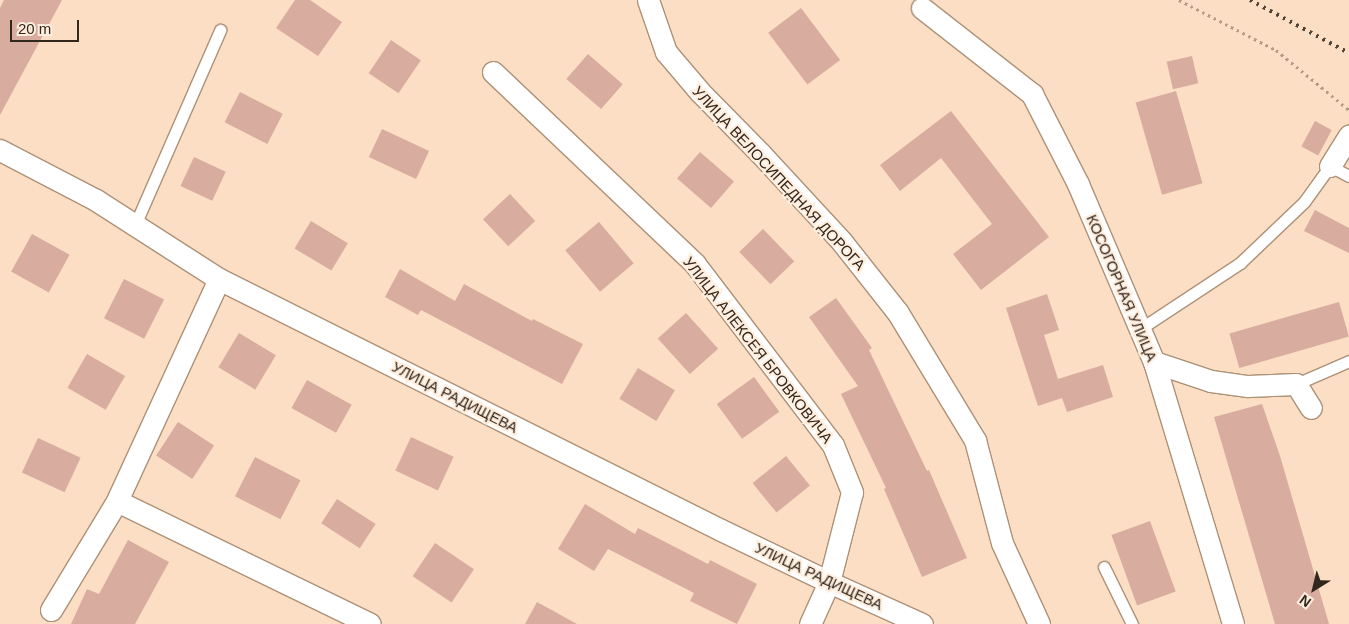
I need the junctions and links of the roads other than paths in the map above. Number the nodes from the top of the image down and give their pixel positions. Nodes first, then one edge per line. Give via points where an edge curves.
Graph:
1 (648, 0) edge
2 (922, 8) dead end
3 (220, 30) dead end
4 (494, 72) dead end
5 (1349, 135) edge
6 (0, 150) edge
7 (1330, 166) junction
8 (1349, 176) edge
9 (135, 225) junction
10 (219, 279) junction
11 (1140, 329) junction
12 (1349, 360) edge
13 (1154, 362) junction
14 (1296, 384) junction
15 (1312, 408) dead end
16 (117, 501) junction
17 (1104, 567) dead end
18 (829, 582) junction
19 (51, 610) dead end
20 (370, 624) edge
21 (810, 624) edge
22 (922, 624) edge
23 (1039, 624) edge
24 (1132, 624) edge
25 (1233, 624) edge

1 - 23 street, УЛИЦА ВЕЛОСИПЕДНАЯ ДОРОГА via 666,52 842,242 898,314 975,440 1002,543
2 - 11 street, КОСОГОРНАЯ УЛИЦА via 1032,94 1078,184
3 - 9 lane
4 - 18 street, УЛИЦА АЛЕКСЕЯ БРОВКОВИЧА via 695,264 833,445 852,492
5 - 7 street
6 - 9 street, УЛИЦА РАДИЩЕВА via 96,200
7 - 8 lane
7 - 11 lane via 1304,202 1240,263
9 - 10 street, УЛИЦА РАДИЩЕВА
10 - 16 street
10 - 18 street, УЛИЦА РАДИЩЕВА
11 - 13 street, КОСОГОРНАЯ УЛИЦА
12 - 14 lane
13 - 14 street via 1211,381 1248,386
13 - 25 street, КОСОГОРНАЯ УЛИЦА
14 - 15 street
16 - 19 street
16 - 20 street
17 - 24 lane
18 - 21 street, УЛИЦА АЛЕКСЕЯ БРОВКОВИЧА
18 - 22 street, УЛИЦА РАДИЩЕВА

